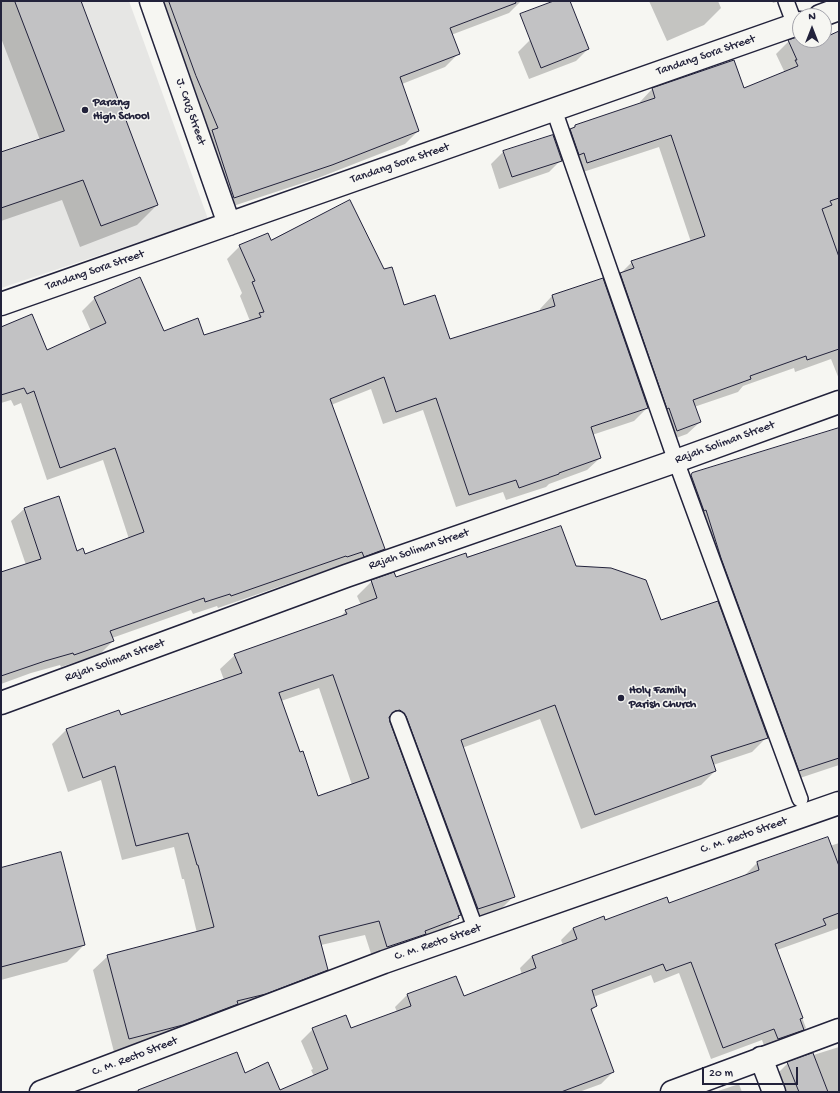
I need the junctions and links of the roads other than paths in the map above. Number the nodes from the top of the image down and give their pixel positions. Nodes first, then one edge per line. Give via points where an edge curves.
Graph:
1 (151, 1) edge
2 (786, 1) edge
3 (792, 14) edge
4 (792, 26) edge
5 (554, 110) junction
6 (229, 224) junction
7 (1, 304) edge
8 (839, 402) edge
9 (676, 461) junction
10 (1, 703) edge
11 (398, 719) dead end
12 (800, 798) dead end
13 (839, 803) edge
14 (476, 930) junction
15 (839, 1030) edge
16 (761, 1058) junction
17 (41, 1092) edge
18 (672, 1092) edge
19 (774, 1092) edge

1 - 6 street, J. Cruz Street
2 - 3 lane
4 - 5 street, Tandang Sora Street
5 - 6 street, Tandang Sora Street
5 - 9 lane
6 - 7 street, Tandang Sora Street
8 - 9 street, Rajah Soliman Street
9 - 10 street, Rajah Soliman Street via 346,576
9 - 12 lane
11 - 14 lane
13 - 14 street, C. M. Recto Street
14 - 17 street, C. M. Recto Street via 384,962
15 - 16 street
16 - 18 street
16 - 19 street

